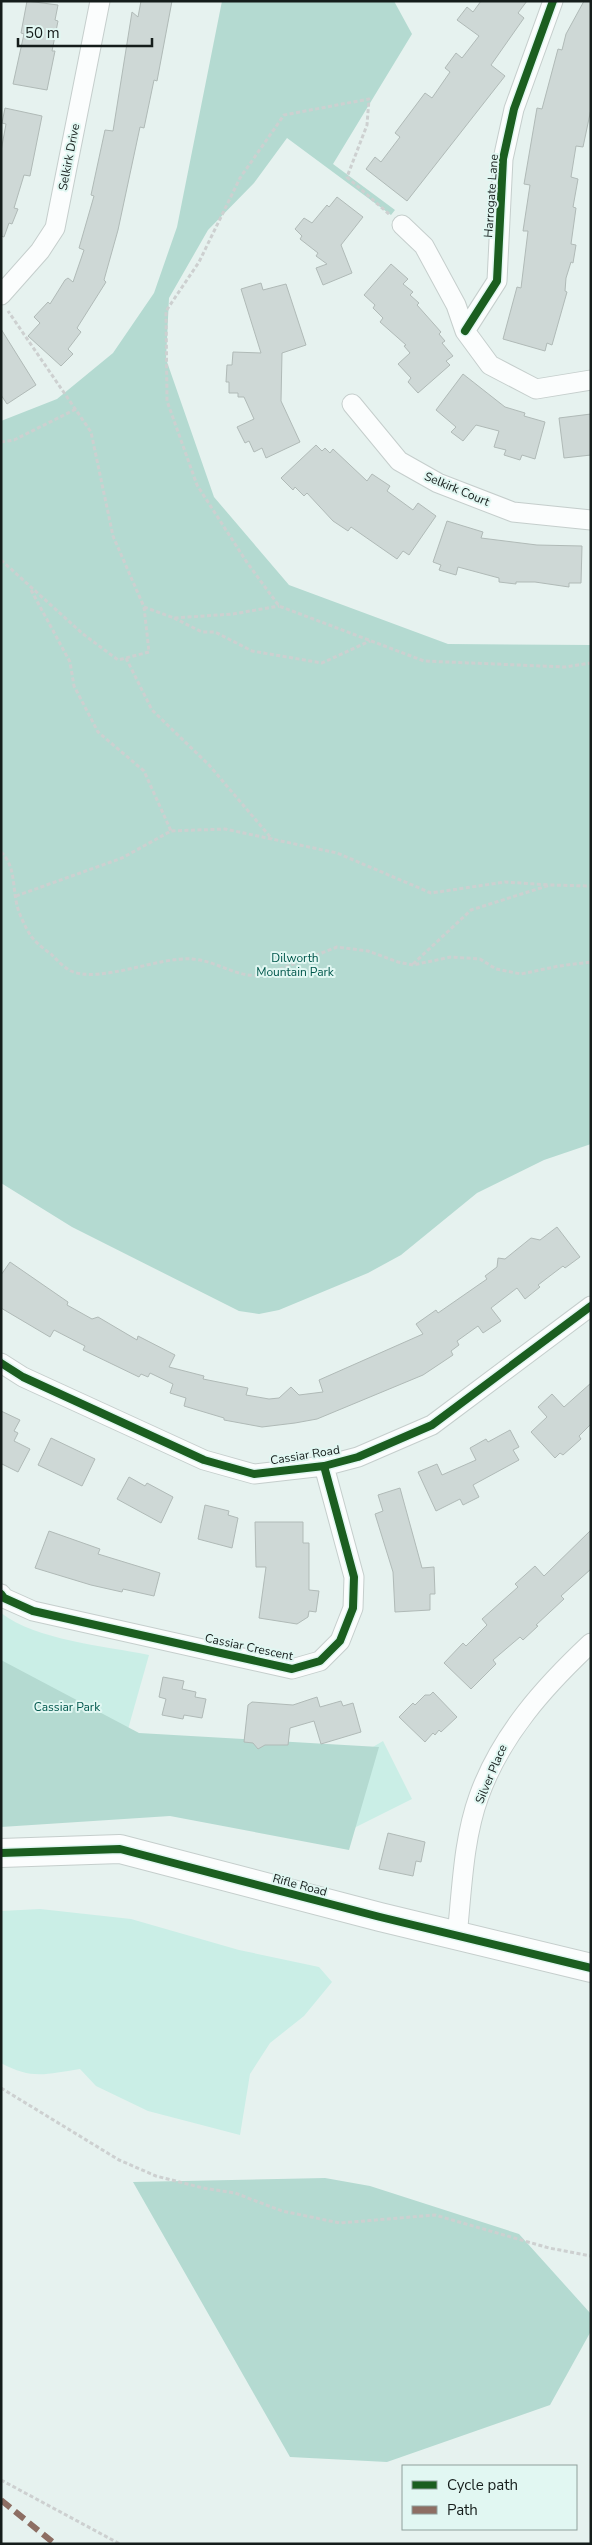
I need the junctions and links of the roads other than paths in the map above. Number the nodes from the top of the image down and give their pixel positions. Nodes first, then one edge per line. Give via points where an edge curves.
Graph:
1 (100, 1) edge
2 (553, 1) edge
3 (402, 225) road end
4 (4, 302) edge
5 (465, 331) junction
6 (591, 380) edge
7 (352, 404) dead end
8 (591, 520) edge
9 (591, 1306) edge
10 (1, 1363) edge
11 (324, 1466) junction
12 (1, 1594) edge
13 (591, 1643) edge
14 (1, 1853) edge
15 (457, 1936) junction
16 (591, 1968) edge

1 - 4 street, Selkirk Drive via 55,228
2 - 5 street, Harrogate Lane via 514,109 503,158 497,281
3 - 5 street via 424,246 456,305
5 - 6 street via 490,365 536,389
7 - 8 street, Selkirk Court via 399,461 438,483 513,512
9 - 11 street, Cassiar Road via 432,1425 358,1457
10 - 11 street, Cassiar Road via 23,1377 204,1460 254,1474
11 - 12 street, Cassiar Crescent via 354,1577 353,1608 340,1641 320,1661 292,1669 33,1611
13 - 15 street, Silver Place via 556,1676 507,1736 479,1796 465,1859
14 - 15 street, Rifle Road via 120,1849
15 - 16 street, Rifle Road

